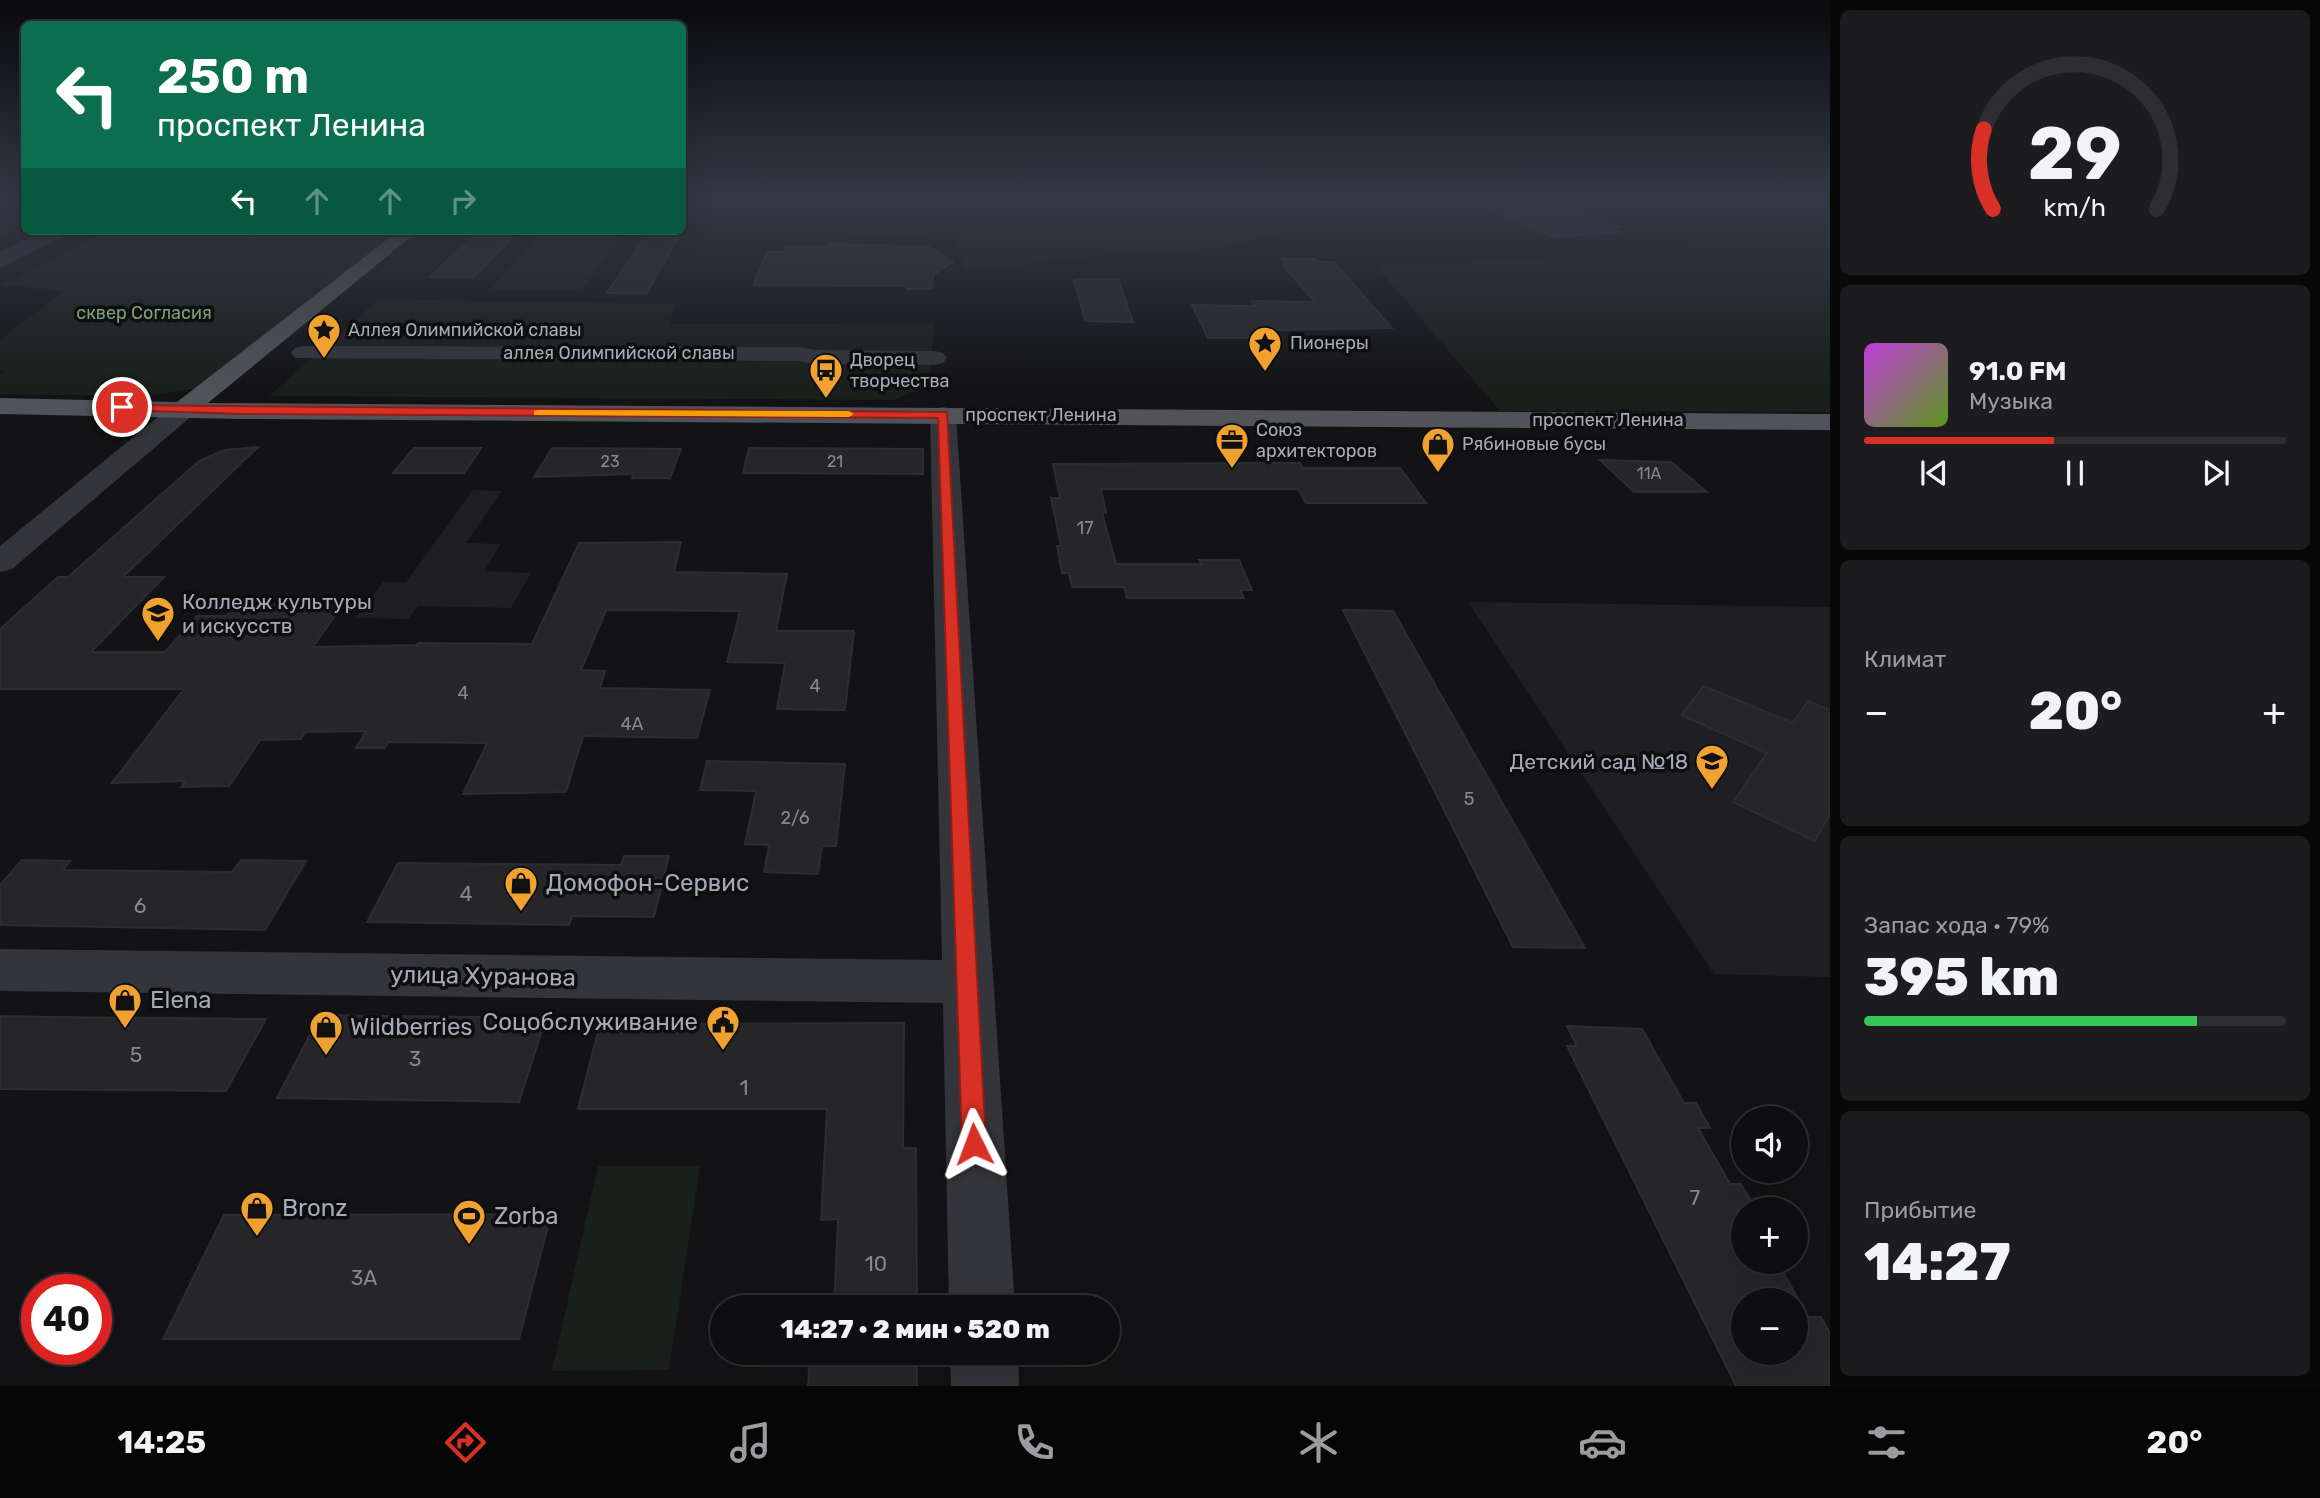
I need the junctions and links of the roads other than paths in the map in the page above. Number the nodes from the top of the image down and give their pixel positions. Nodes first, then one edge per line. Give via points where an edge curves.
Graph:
1 (369, 263) edge
2 (303, 353) dead end
3 (935, 358) dead end
4 (0, 406) edge
5 (184, 409) junction
6 (943, 415) junction
7 (1830, 422) edge
8 (0, 562) edge
9 (0, 970) edge
10 (967, 982) junction
11 (981, 1295) edge
12 (984, 1365) edge
13 (985, 1386) edge

1 - 5 main road
2 - 3 street, аллея Олимпийской славы
4 - 5 main road, проспект Ленина
5 - 6 main road, проспект Ленина
5 - 8 street
6 - 7 main road, проспект Ленина
6 - 10 street
9 - 10 street, улица Хуранова
10 - 11 street
12 - 13 street

